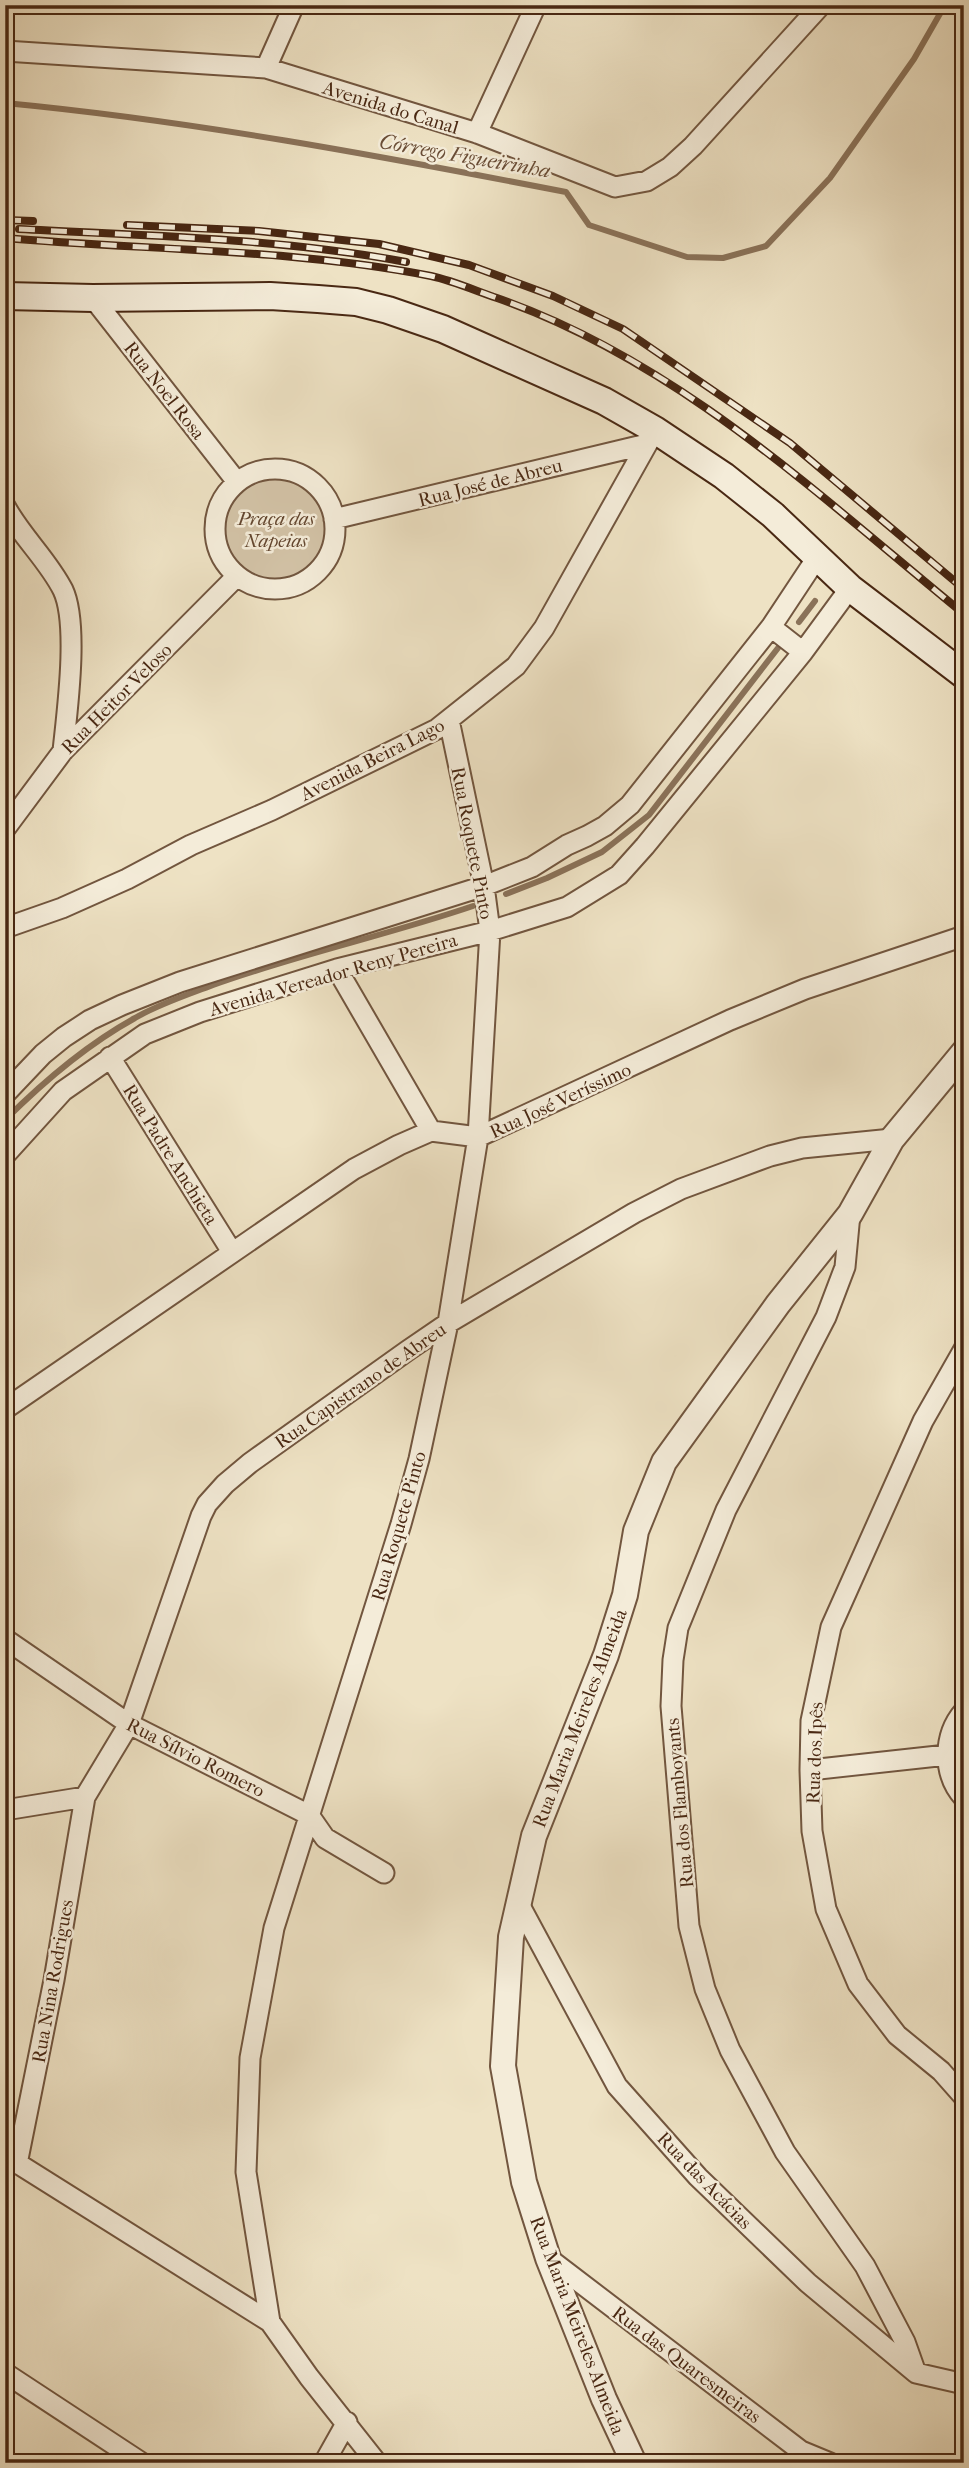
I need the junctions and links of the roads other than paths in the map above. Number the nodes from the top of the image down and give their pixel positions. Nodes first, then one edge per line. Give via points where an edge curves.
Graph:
1 (294, 5) edge
2 (536, 5) edge
3 (821, 5) edge
4 (5, 51) edge
5 (266, 68) junction
6 (477, 133) junction
7 (5, 296) edge
8 (93, 298) junction
9 (651, 437) junction
10 (237, 481) junction
11 (5, 506) edge
12 (334, 520) junction
13 (818, 556) junction
14 (237, 576) junction
15 (850, 588) junction
16 (771, 627) junction
17 (803, 652) junction
18 (964, 675) edge
19 (449, 720) junction
20 (63, 751) junction
21 (5, 828) edge
22 (484, 886) junction
23 (5, 928) edge
24 (490, 931) junction
25 (964, 936) edge
26 (337, 969) junction
27 (964, 1052) edge
28 (110, 1057) junction
29 (5, 1094) edge
30 (431, 1131) junction
31 (478, 1137) junction
32 (892, 1139) junction
33 (5, 1155) edge
34 (850, 1214) junction
35 (232, 1252) junction
36 (448, 1323) junction
37 (964, 1349) edge
38 (5, 1409) edge
39 (5, 1639) edge
40 (964, 1711) edge
41 (129, 1724) junction
42 (947, 1755) junction
43 (810, 1770) junction
44 (85, 1797) junction
45 (964, 1798) edge
46 (5, 1810) edge
47 (309, 1815) junction
48 (384, 1873) dead end
49 (519, 1903) junction
50 (964, 2097) edge
51 (11, 2160) edge
52 (548, 2258) junction
53 (270, 2322) junction
54 (5, 2373) edge
55 (916, 2373) junction
56 (964, 2384) edge
57 (346, 2422) junction
58 (142, 2463) edge
59 (324, 2463) edge
60 (377, 2463) edge
61 (634, 2463) edge
62 (830, 2463) edge

1 - 5 street
2 - 6 street
3 - 6 street, Avenida do Canal via 693,146 648,181 615,187
4 - 5 street, Avenida do Canal
5 - 6 street, Avenida do Canal
7 - 8 main road
8 - 9 main road via 270,296 356,302 443,329 604,401
8 - 10 street, Rua Noel Rosa
9 - 12 street, Rua José de Abreu
9 - 13 main road via 724,476
9 - 19 street, Avenida Beira Lago via 528,652
10 - 12 street via 270,468 305,476 329,502
10 - 14 street via 217,511 215,529 225,563
11 - 20 street via 59,583 68,604 71,632
12 - 14 street via 329,555 305,581 271,589
13 - 15 main road
13 - 16 street, Avenida Vereador Reny Pereira
14 - 20 street, Rua Heitor Veloso
15 - 17 street, Avenida Vereador Reny Pereira
15 - 18 main road
16 - 17 street
16 - 22 street, Avenida Vereador Reny Pereira via 630,804 605,826 532,867
17 - 24 street, Avenida Vereador Reny Pereira via 619,875 567,907
19 - 22 street, Rua Roquete Pinto
19 - 23 street, Avenida Beira Lago via 127,879
20 - 21 street, Rua Heitor Veloso
22 - 24 street, Rua Roquete Pinto
22 - 29 street, Avenida Vereador Reny Pereira via 180,982 122,1005 64,1037
24 - 26 street, Avenida Vereador Reny Pereira
24 - 31 street, Rua Roquete Pinto
25 - 31 street, Rua José Veríssimo via 805,989 730,1020
26 - 28 street, Avenida Vereador Reny Pereira via 200,1012 145,1034
26 - 30 street
27 - 32 street, Rua Maria Meireles Almeida
28 - 33 street, Avenida Vereador Reny Pereira via 64,1091
28 - 35 street, Rua Padre Anchieta
30 - 31 street, Rua José Veríssimo
30 - 35 street, Rua José Veríssimo via 354,1169
31 - 36 street, Rua Roquete Pinto
32 - 34 street, Rua Maria Meireles Almeida
32 - 36 street, Rua Capistrano de Abreu via 802,1148 681,1189
34 - 49 street, Rua Maria Meireles Almeida via 778,1304 664,1462 636,1531 625,1595 606,1655 534,1836
34 - 55 street, Rua dos Flamboyants via 845,1267 826,1317 726,1510 678,1628 671,1706 689,1926 705,1989 730,2050 785,2152 865,2266
35 - 38 street, Rua José Veríssimo
36 - 41 street, Rua Capistrano de Abreu via 250,1463 207,1504
36 - 47 street, Rua Roquete Pinto via 401,1524
37 - 43 street, Rua dos Ipês via 923,1421 831,1626 811,1721
39 - 41 street, Rua Sílvio Romero
40 - 42 street via 951,1733
41 - 44 street, Rua Capistrano de Abreu
41 - 47 street, Rua Sílvio Romero
42 - 43 street
42 - 45 street via 951,1776
43 - 50 street, Rua dos Ipês via 813,1831 826,1909 858,1984 897,2035 942,2071
44 - 46 street
44 - 51 street, Rua Nina Rodrigues via 54,1980
47 - 48 street, Rua Sílvio Romero via 325,1838
47 - 53 street, Rua Roquete Pinto via 275,1928 250,2059 246,2172
49 - 52 street, Rua Maria Meireles Almeida via 511,1937 503,2066 524,2182
49 - 55 street, Rua das Acácias via 617,2086 698,2177 808,2283
51 - 53 street
52 - 61 street, Rua Maria Meireles Almeida
52 - 62 street, Rua das Quaresmeiras via 801,2451
53 - 57 street
54 - 58 street
55 - 56 street, Rua das Acácias
57 - 59 street
57 - 60 street

